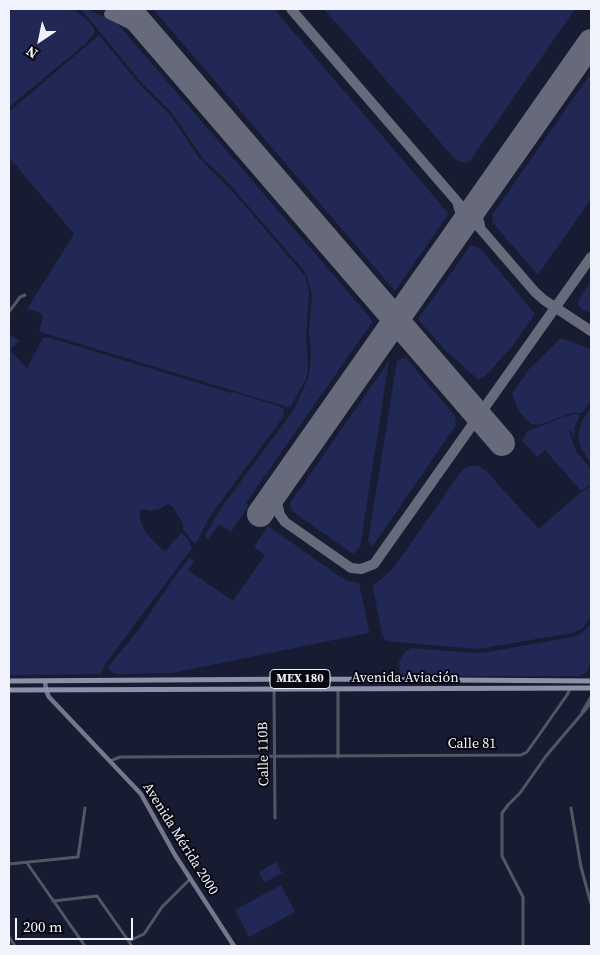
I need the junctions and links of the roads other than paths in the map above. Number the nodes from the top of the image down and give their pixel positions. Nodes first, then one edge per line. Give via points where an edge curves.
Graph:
1 (25, 294) dead end
2 (9, 312) edge
3 (9, 681) edge
4 (45, 681) junction
5 (590, 681) edge
6 (570, 688) junction
7 (274, 689) junction
8 (9, 690) edge
9 (46, 690) junction
10 (338, 690) junction
11 (591, 690) edge
12 (591, 697) edge
13 (591, 703) edge
14 (580, 716) junction
15 (276, 757) junction
16 (338, 757) junction
17 (110, 761) junction
18 (85, 808) dead end
19 (571, 808) dead end
20 (276, 818) dead end
21 (26, 862) junction
22 (9, 864) edge
23 (190, 879) junction
24 (53, 901) junction
25 (591, 904) edge
26 (9, 937) edge
27 (129, 942) junction
28 (15, 946) edge
29 (85, 946) edge
30 (132, 946) edge
31 (234, 946) edge
32 (523, 946) edge

1 - 2 street
3 - 4 main road, Avenida Aviación / MEX 180
4 - 5 main road, Avenida Aviación / MEX 180
4 - 9 main road, Avenida Mérida 2000
5 - 11 street
6 - 10 main road, Avenida Aviación / MEX 180
6 - 11 main road, Avenida Aviación / MEX 180
6 - 16 street, Calle 81 via 525,754
7 - 9 main road, Avenida Aviación / MEX 180
7 - 10 main road, Avenida Aviación / MEX 180
7 - 15 street, Calle 110B
8 - 9 main road, Avenida Aviación / MEX 180
9 - 17 main road, Avenida Mérida 2000 via 48,697
10 - 16 street
12 - 14 street
13 - 14 street
14 - 32 street via 502,813 502,856 523,898
15 - 16 street, Calle 81
15 - 17 street, Calle 81 via 120,757
15 - 20 street, Calle 110B
17 - 23 main road, Avenida Mérida 2000 via 142,794
18 - 21 street via 78,857
19 - 25 street
21 - 22 street
21 - 24 street
23 - 27 street via 162,908 144,934
23 - 31 main road, Avenida Mérida 2000
24 - 27 street via 97,896
24 - 29 street
26 - 28 street
27 - 30 street

